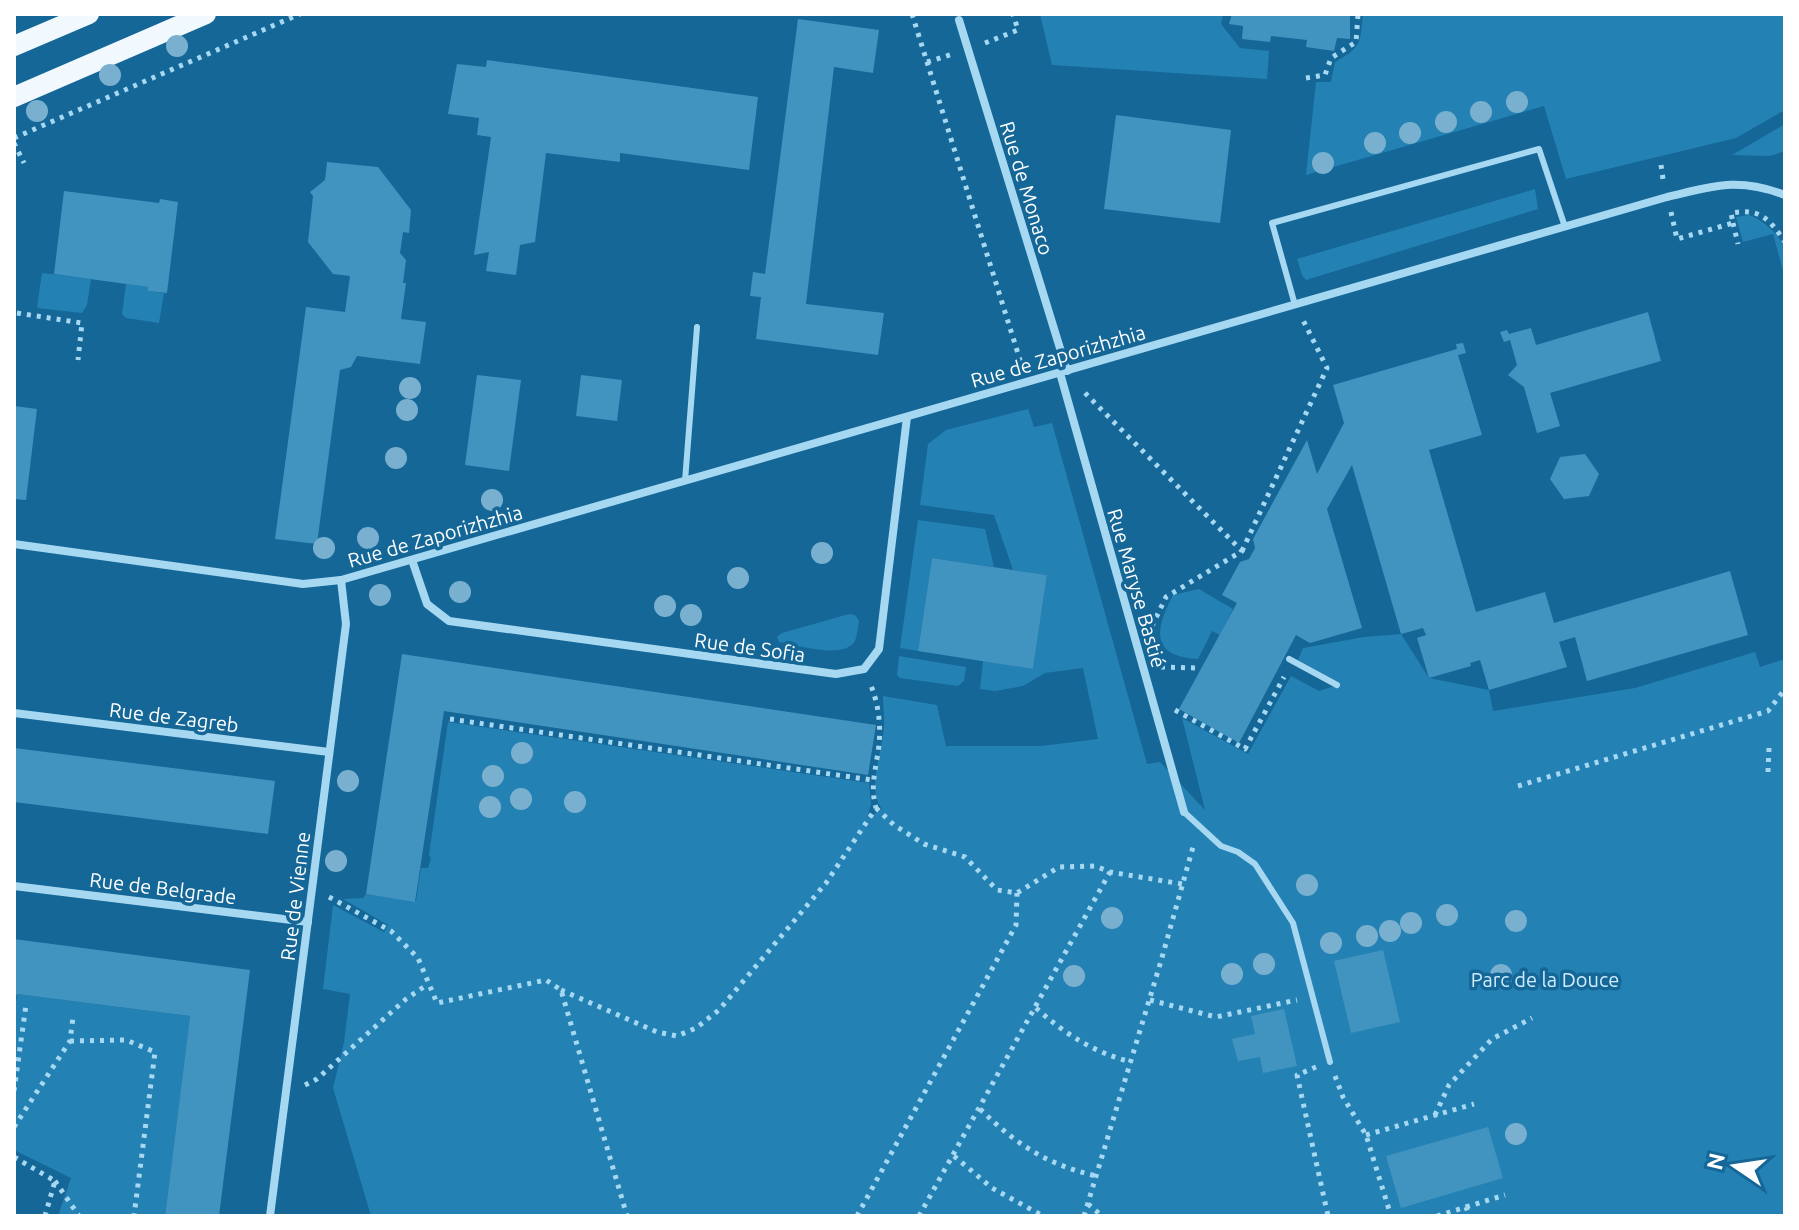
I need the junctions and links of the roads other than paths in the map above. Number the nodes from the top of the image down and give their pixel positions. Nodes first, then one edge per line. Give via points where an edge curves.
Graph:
1 (89, 14) edge
2 (206, 14) edge
3 (958, 17) edge
4 (16, 40) edge
5 (14, 97) edge
6 (1785, 195) edge
7 (1565, 227) junction
8 (1295, 305) junction
9 (697, 327) dead end
10 (1064, 372) junction
11 (907, 417) junction
12 (685, 481) junction
13 (14, 544) edge
14 (412, 560) junction
15 (341, 580) junction
16 (1289, 659) dead end
17 (1337, 685) dead end
18 (14, 713) edge
19 (329, 752) junction
20 (1184, 812) joint
21 (14, 886) edge
22 (308, 922) junction
23 (1330, 1062) road end
24 (270, 1216) edge

1 - 4 main road
2 - 5 main road
3 - 10 street, Rue de Monaco
6 - 7 street, Rue de Zaporizhzhia via 1761,186 1725,183
7 - 8 street, Rue de Zaporizhzhia
7 - 8 lane via 1539,149 1272,223
8 - 10 street, Rue de Zaporizhzhia
9 - 12 lane
10 - 11 street, Rue de Zaporizhzhia
10 - 20 street, Rue Maryse Bastié
11 - 12 street, Rue de Zaporizhzhia
11 - 14 street, Rue de Sofia via 879,649 864,669 836,674 449,621 427,604
12 - 14 street, Rue de Zaporizhzhia
13 - 15 street, Rue de Zaporizhzhia via 303,584
14 - 15 street, Rue de Zaporizhzhia
15 - 19 street, Rue de Vienne via 346,624
16 - 17 lane
18 - 19 street, Rue de Zagreb
19 - 22 street, Rue de Vienne
20 - 23 lane via 1221,846 1255,864 1293,923
21 - 22 street, Rue de Belgrade
22 - 24 street, Rue de Vienne

